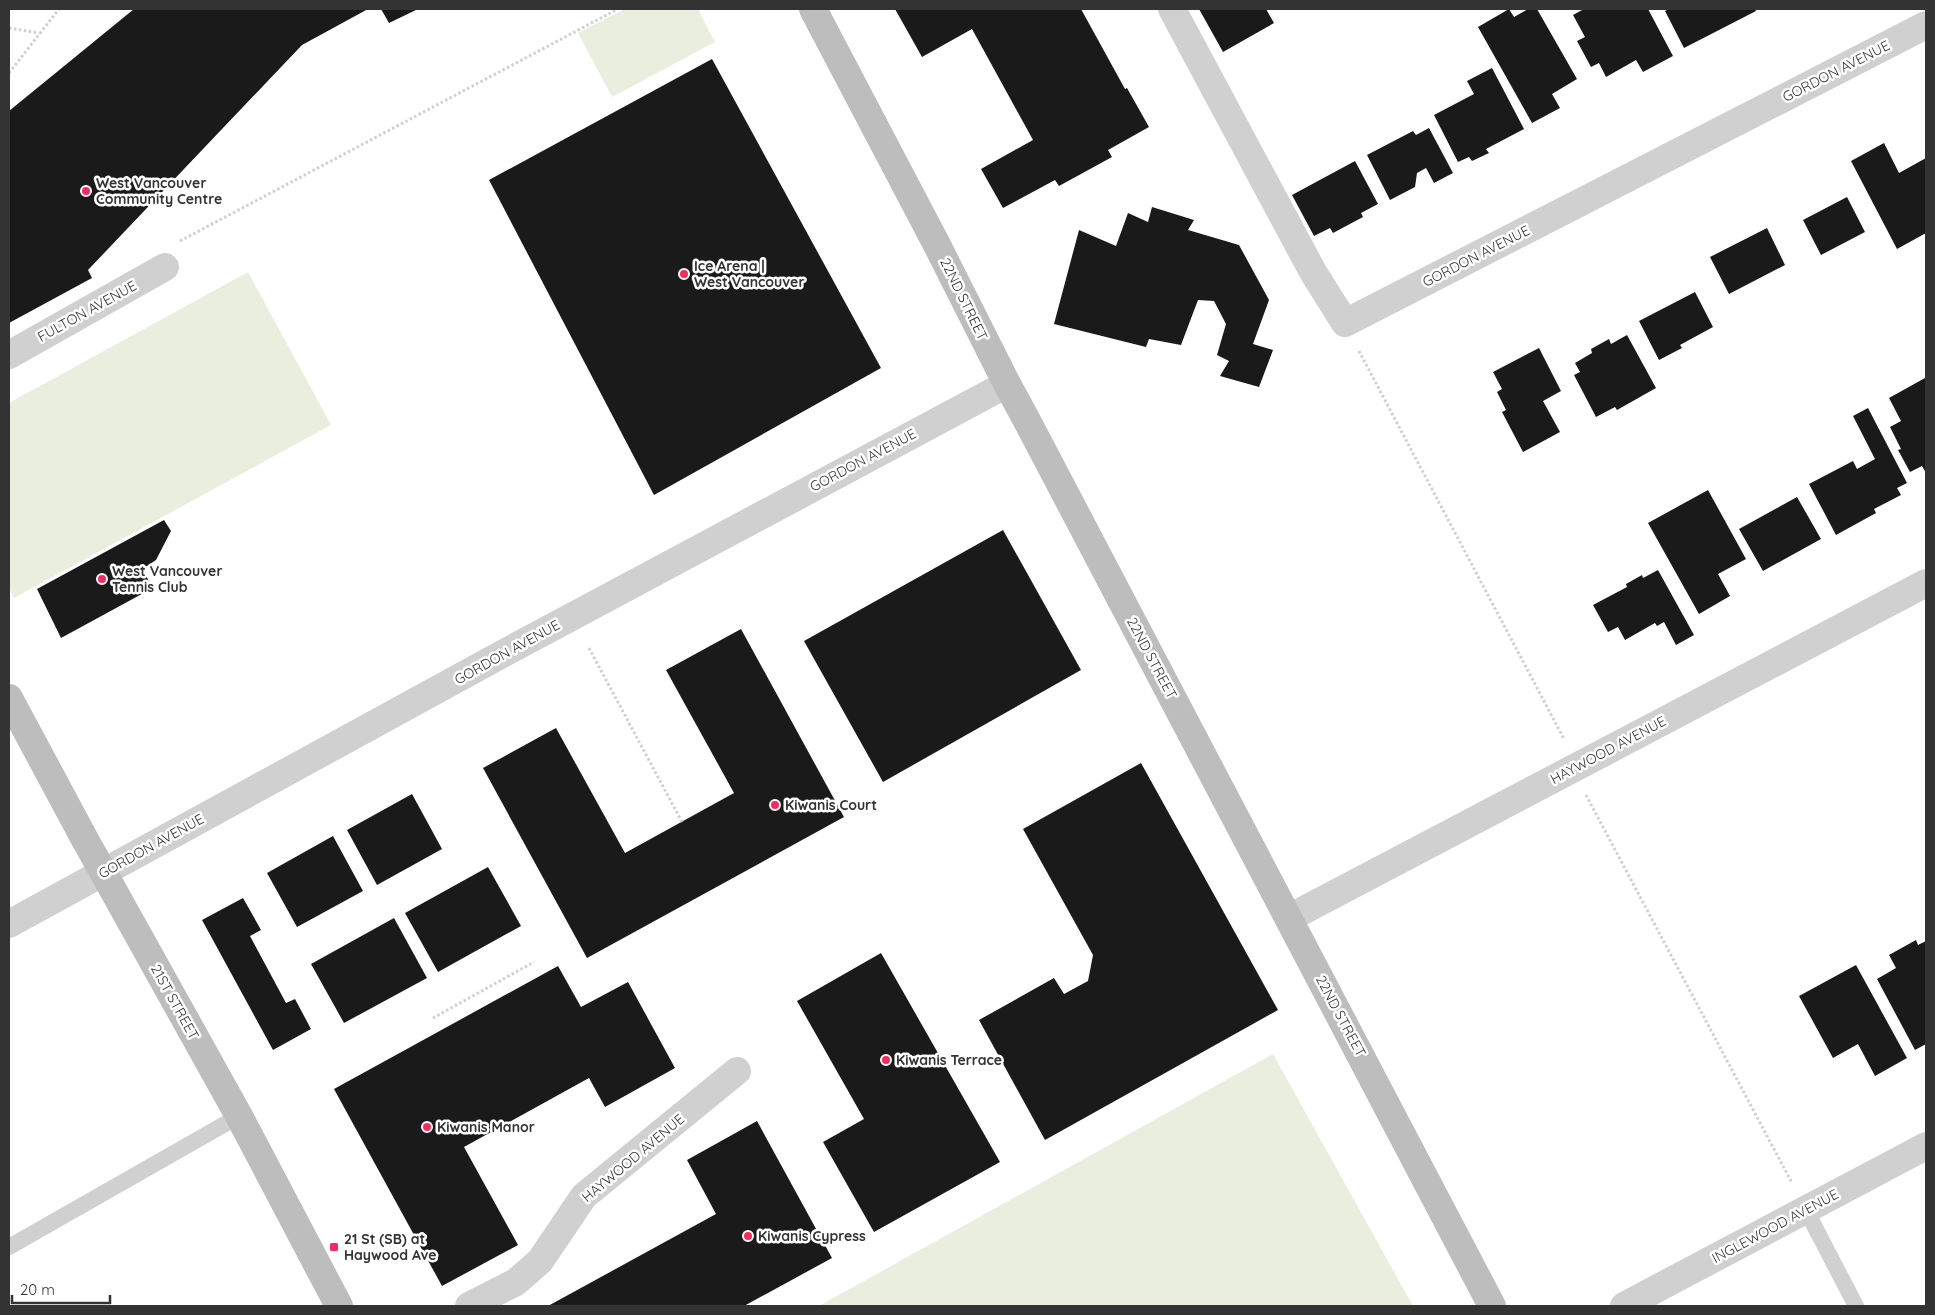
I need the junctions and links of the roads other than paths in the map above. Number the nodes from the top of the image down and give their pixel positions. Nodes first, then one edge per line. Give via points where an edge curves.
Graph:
1 (813, 9) edge
2 (1172, 9) edge
3 (1926, 25) edge
4 (170, 255) road end
5 (9, 355) edge
6 (1007, 384) junction
7 (1926, 583) edge
8 (9, 698) edge
9 (103, 873) junction
10 (1289, 918) junction
11 (9, 924) edge
12 (737, 1071) dead end
13 (239, 1116) junction
14 (1926, 1146) edge
15 (1806, 1210) junction
16 (9, 1247) edge
17 (339, 1306) edge
18 (469, 1306) edge
19 (1492, 1306) edge
20 (1624, 1306) edge
21 (1856, 1306) edge

1 - 6 street, 22ND STREET
2 - 3 street, GORDON AVENUE via 1313,272 1345,323
4 - 5 street, FULTON AVENUE
6 - 9 street, GORDON AVENUE via 506,652
6 - 10 street, 22ND STREET
7 - 10 street, HAYWOOD AVENUE
8 - 9 street, 21ST STREET
9 - 11 street, GORDON AVENUE
9 - 13 street, 21ST STREET
10 - 19 street, 22ND STREET
12 - 18 street, HAYWOOD AVENUE via 584,1196 540,1262 516,1282
13 - 16 lane
13 - 17 street, 21ST STREET
14 - 15 street, INGLEWOOD AVENUE
15 - 20 street, INGLEWOOD AVENUE
15 - 21 lane

